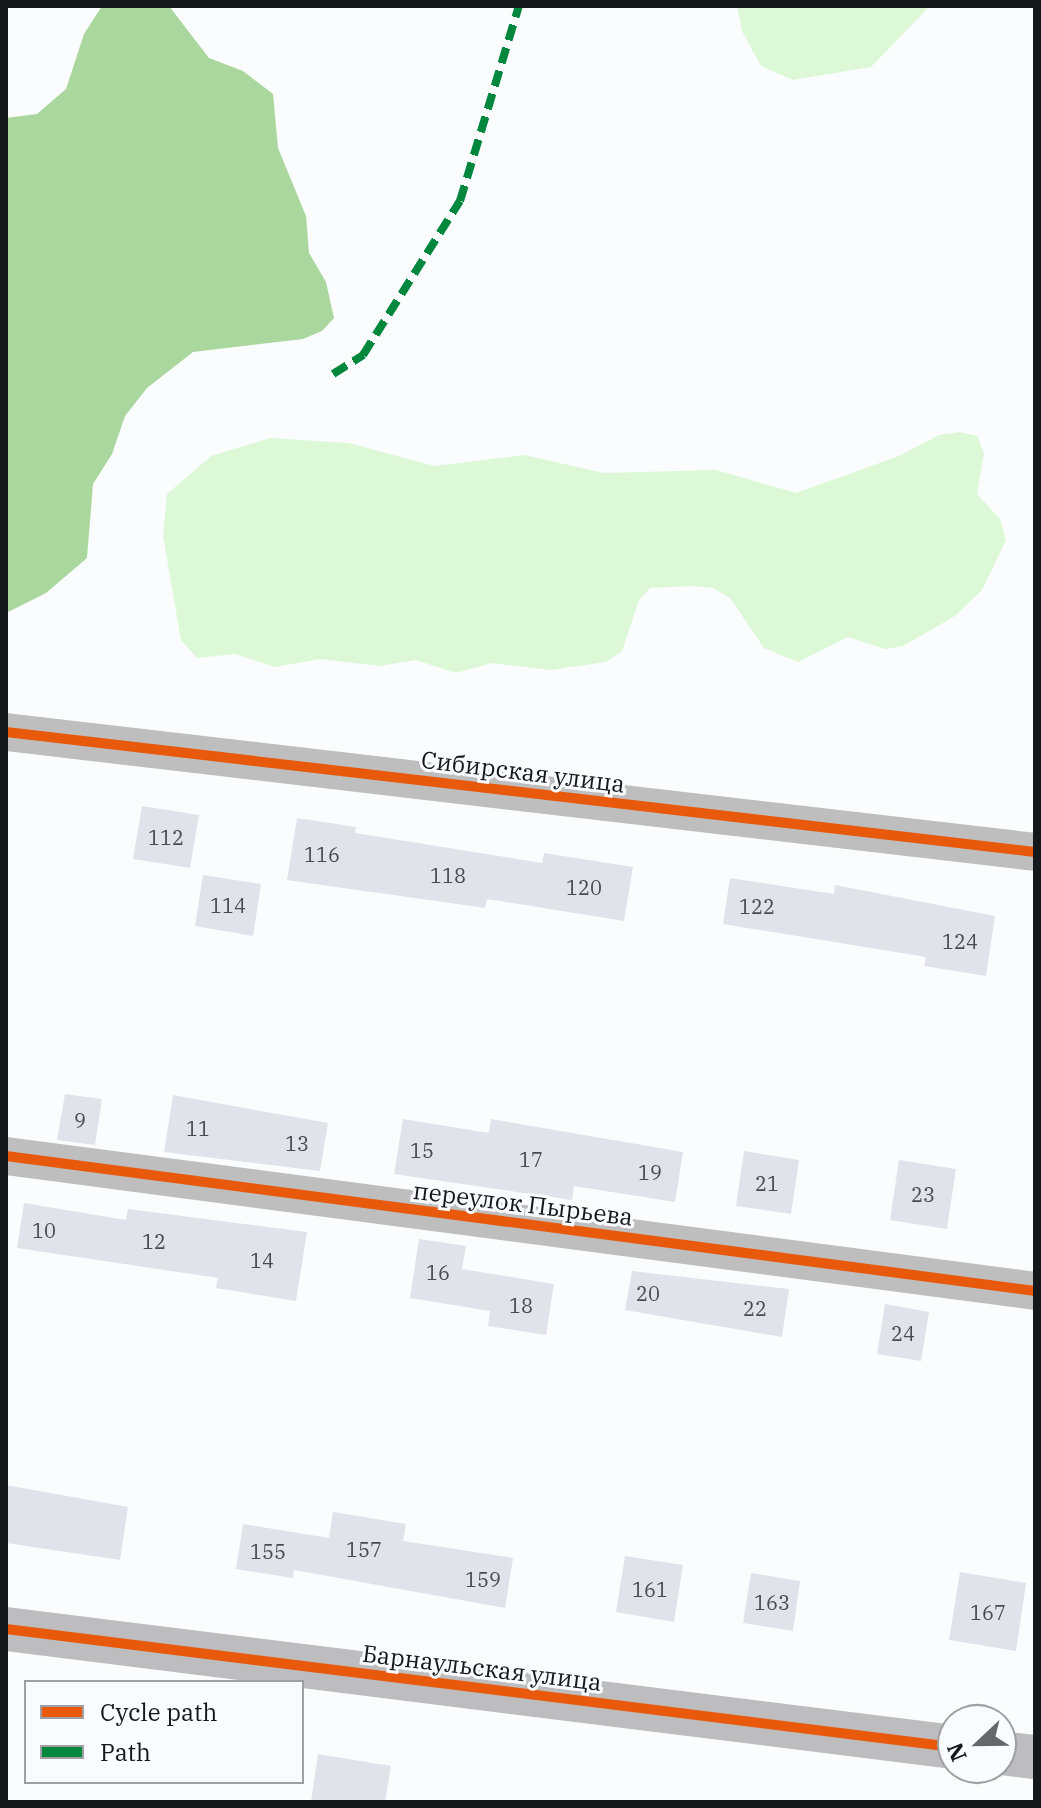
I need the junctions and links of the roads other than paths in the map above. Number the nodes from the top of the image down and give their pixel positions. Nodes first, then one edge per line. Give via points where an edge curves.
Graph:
1 (6, 732) edge
2 (1035, 852) edge
3 (6, 1156) edge
4 (1035, 1291) edge
5 (6, 1629) edge
6 (937, 1745) edge

1 - 2 street, Сибирская улица
3 - 4 street, переулок Пырьева
5 - 6 street, Барнаульская улица

